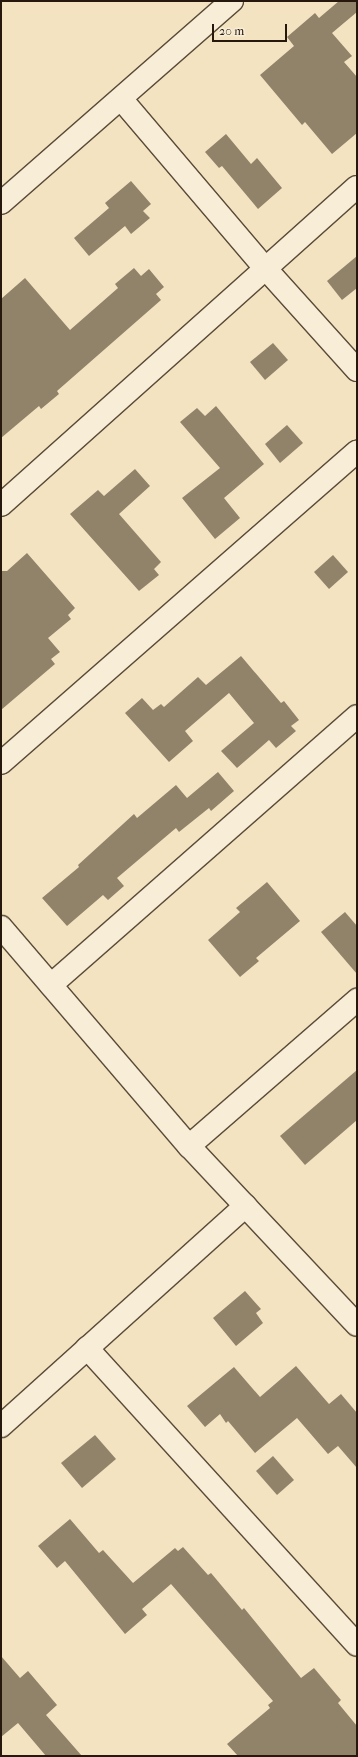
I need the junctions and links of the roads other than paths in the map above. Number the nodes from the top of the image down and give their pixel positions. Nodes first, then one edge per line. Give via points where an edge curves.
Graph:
1 (232, 1) edge
2 (122, 100) junction
3 (357, 187) edge
4 (1, 203) edge
5 (266, 269) junction
6 (357, 370) edge
7 (357, 451) edge
8 (1, 505) edge
9 (357, 716) edge
10 (1, 763) edge
11 (1, 927) edge
12 (51, 986) junction
13 (357, 1000) edge
14 (189, 1146) junction
15 (245, 1206) junction
16 (357, 1325) edge
17 (87, 1348) junction
18 (1, 1426) edge
19 (357, 1645) edge

1 - 2 street
2 - 4 street
2 - 5 street
3 - 5 street
5 - 6 street
5 - 8 street
7 - 10 street
9 - 12 street
11 - 12 street
12 - 14 street
13 - 14 street
14 - 15 street
15 - 16 street
15 - 17 street
17 - 18 street
17 - 19 street

